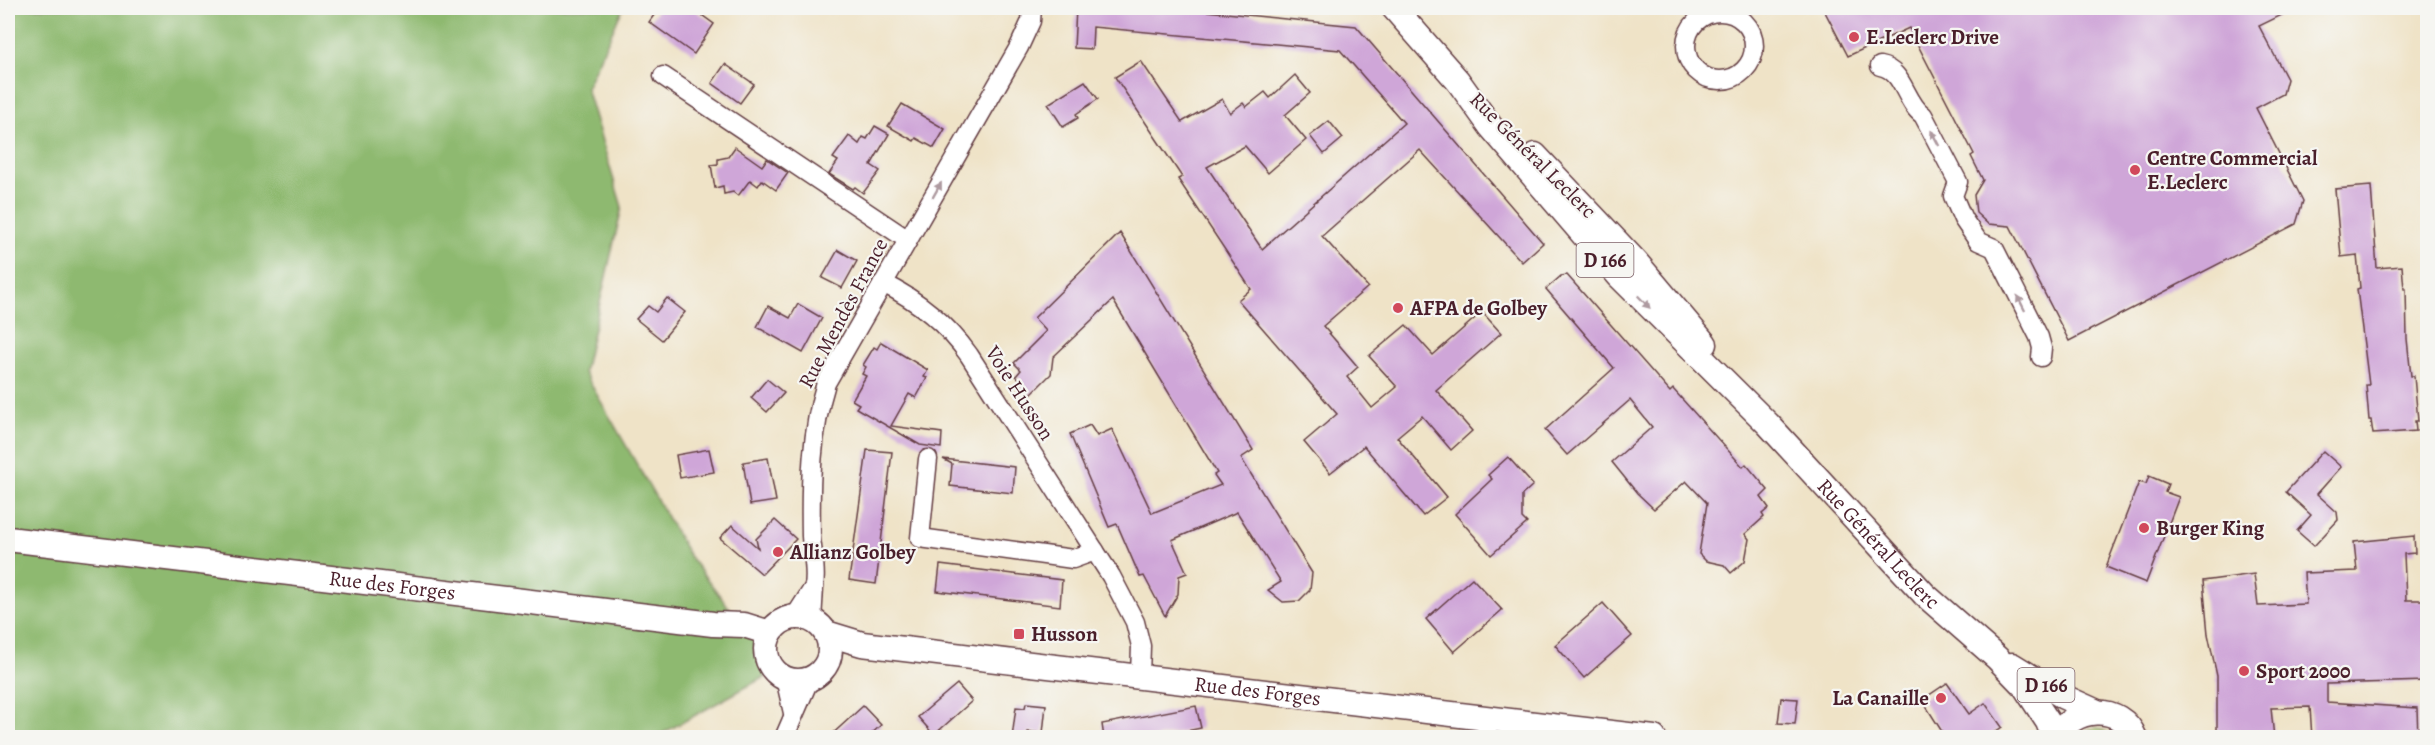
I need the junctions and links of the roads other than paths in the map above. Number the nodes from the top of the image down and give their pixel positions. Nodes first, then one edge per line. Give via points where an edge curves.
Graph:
1 (1032, 8) edge
2 (1394, 8) edge
3 (1880, 66) dead end
4 (663, 76) dead end
5 (908, 240) junction
6 (883, 283) junction
7 (2041, 357) dead end
8 (928, 459) dead end
9 (8, 539) edge
10 (1095, 551) junction
11 (810, 624) junction
12 (768, 642) junction
13 (862, 644) junction
14 (1996, 658) junction
15 (828, 659) junction
16 (1140, 675) junction
17 (785, 678) junction
18 (810, 678) junction
19 (2095, 711) junction
20 (793, 713) junction
21 (1487, 728) edge
22 (784, 738) edge
23 (1654, 738) edge
24 (2054, 738) edge
25 (2135, 738) edge

5 -> 1 street, Rue Mendès France via 1019,47 1031,21
2 - 14 main road, Rue Général Leclerc / D 166 via 1619,276 1768,424 1925,595
7 -> 3 street via 2039,337 1994,248 1978,241 1963,219 1953,196 1958,182 1923,116 1915,110 1892,70
4 - 5 street, Rue Mendès France
5 - 6 street, Rue Mendès France
6 - 10 street, Voie Husson via 927,311 956,336
6 - 11 street, Rue Mendès France via 826,382 818,410 811,538 817,570
8 - 10 street via 920,538 1073,559
9 - 12 main road, Rue des Forges via 744,625
10 - 16 street, Voie Husson via 1135,621 1142,646
11 - 12 main road via 784,620
11 - 13 main road, Rue des Forges
11 - 15 main road via 830,651
12 - 17 main road via 772,667
13 - 15 main road
13 - 16 main road, Rue des Forges
14 - 19 main road, Rue Général Leclerc / D 166
14 - 24 main road, Rue Général Leclerc / D 166 via 2025,687
15 - 18 main road
16 - 21 main road, Rue des Forges
17 - 18 main road
17 - 20 street
18 - 20 street
19 - 24 main road via 2075,716
19 - 25 main road, Rue Général Leclerc via 2123,721
20 - 22 street
21 - 23 main road, Rue des Forges

